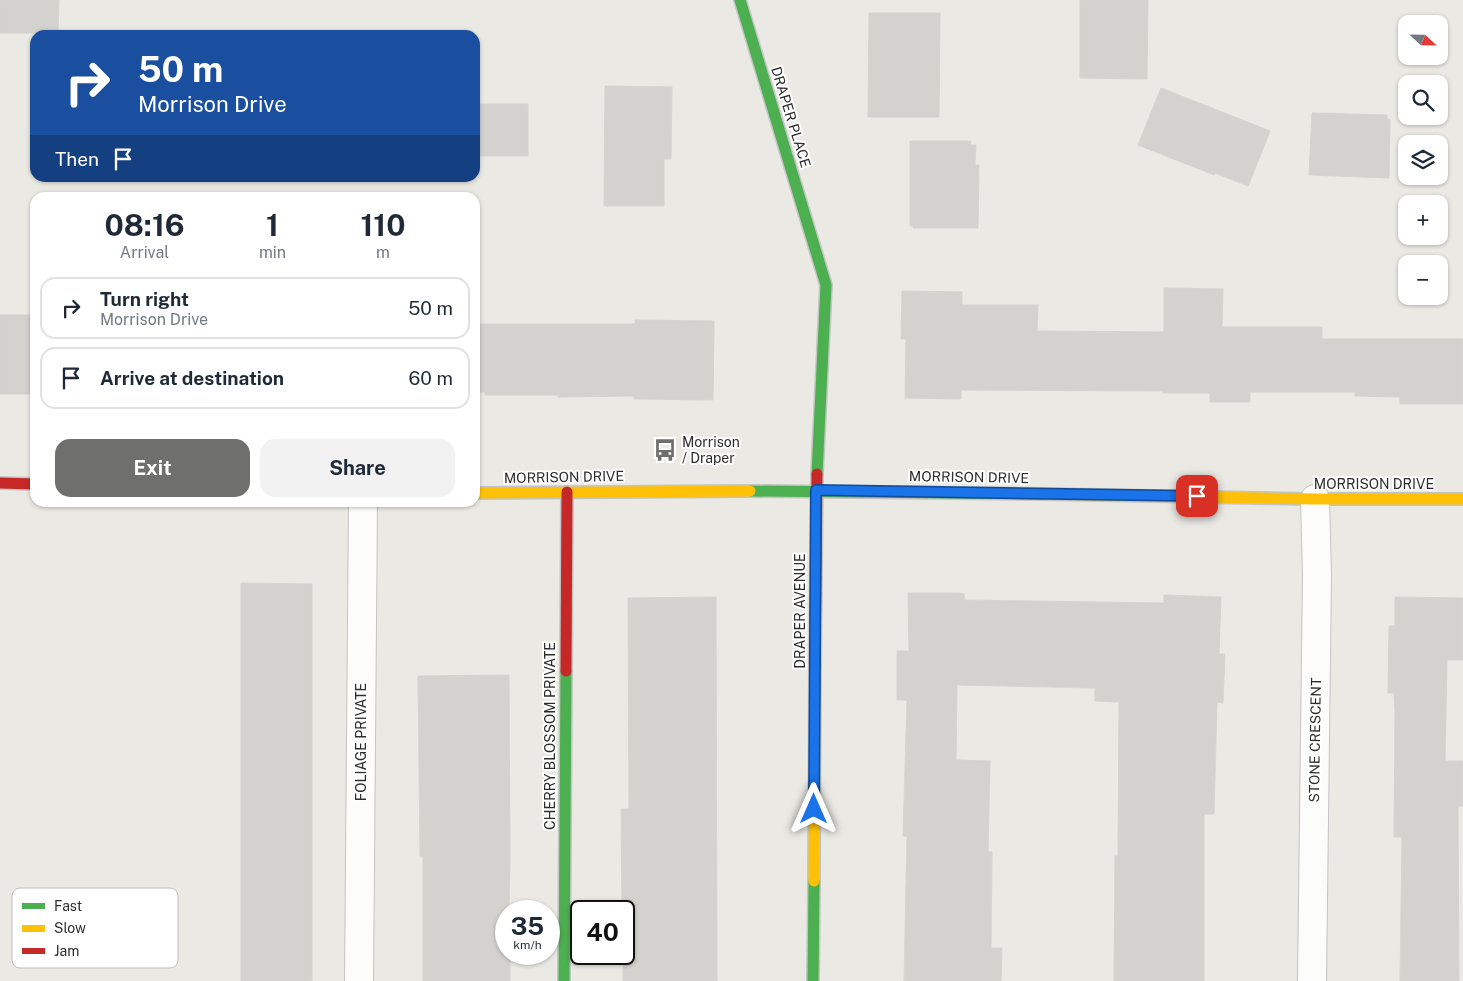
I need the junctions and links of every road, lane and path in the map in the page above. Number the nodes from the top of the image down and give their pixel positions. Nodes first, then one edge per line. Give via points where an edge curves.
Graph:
1 (740, 0) edge
2 (813, 242) joint
3 (0, 483) edge
4 (30, 484) edge
5 (816, 490) junction
6 (567, 492) junction
7 (480, 493) edge
8 (1315, 498) junction
9 (1463, 499) edge
10 (363, 507) edge
11 (359, 981) edge
12 (564, 981) edge
13 (813, 981) edge
14 (1312, 981) edge

1 - 2 street, DRAPER PLACE
2 - 5 street, DRAPER AVENUE via 826,285
3 - 4 street
5 - 6 street, MORRISON DRIVE
5 - 8 street, MORRISON DRIVE
5 - 13 street, DRAPER AVENUE
6 - 7 street, MORRISON DRIVE
6 - 12 street, CHERRY BLOSSOM PRIVATE
8 - 9 street, MORRISON DRIVE
8 - 14 street, STONE CRESCENT
10 - 11 street, FOLIAGE PRIVATE

